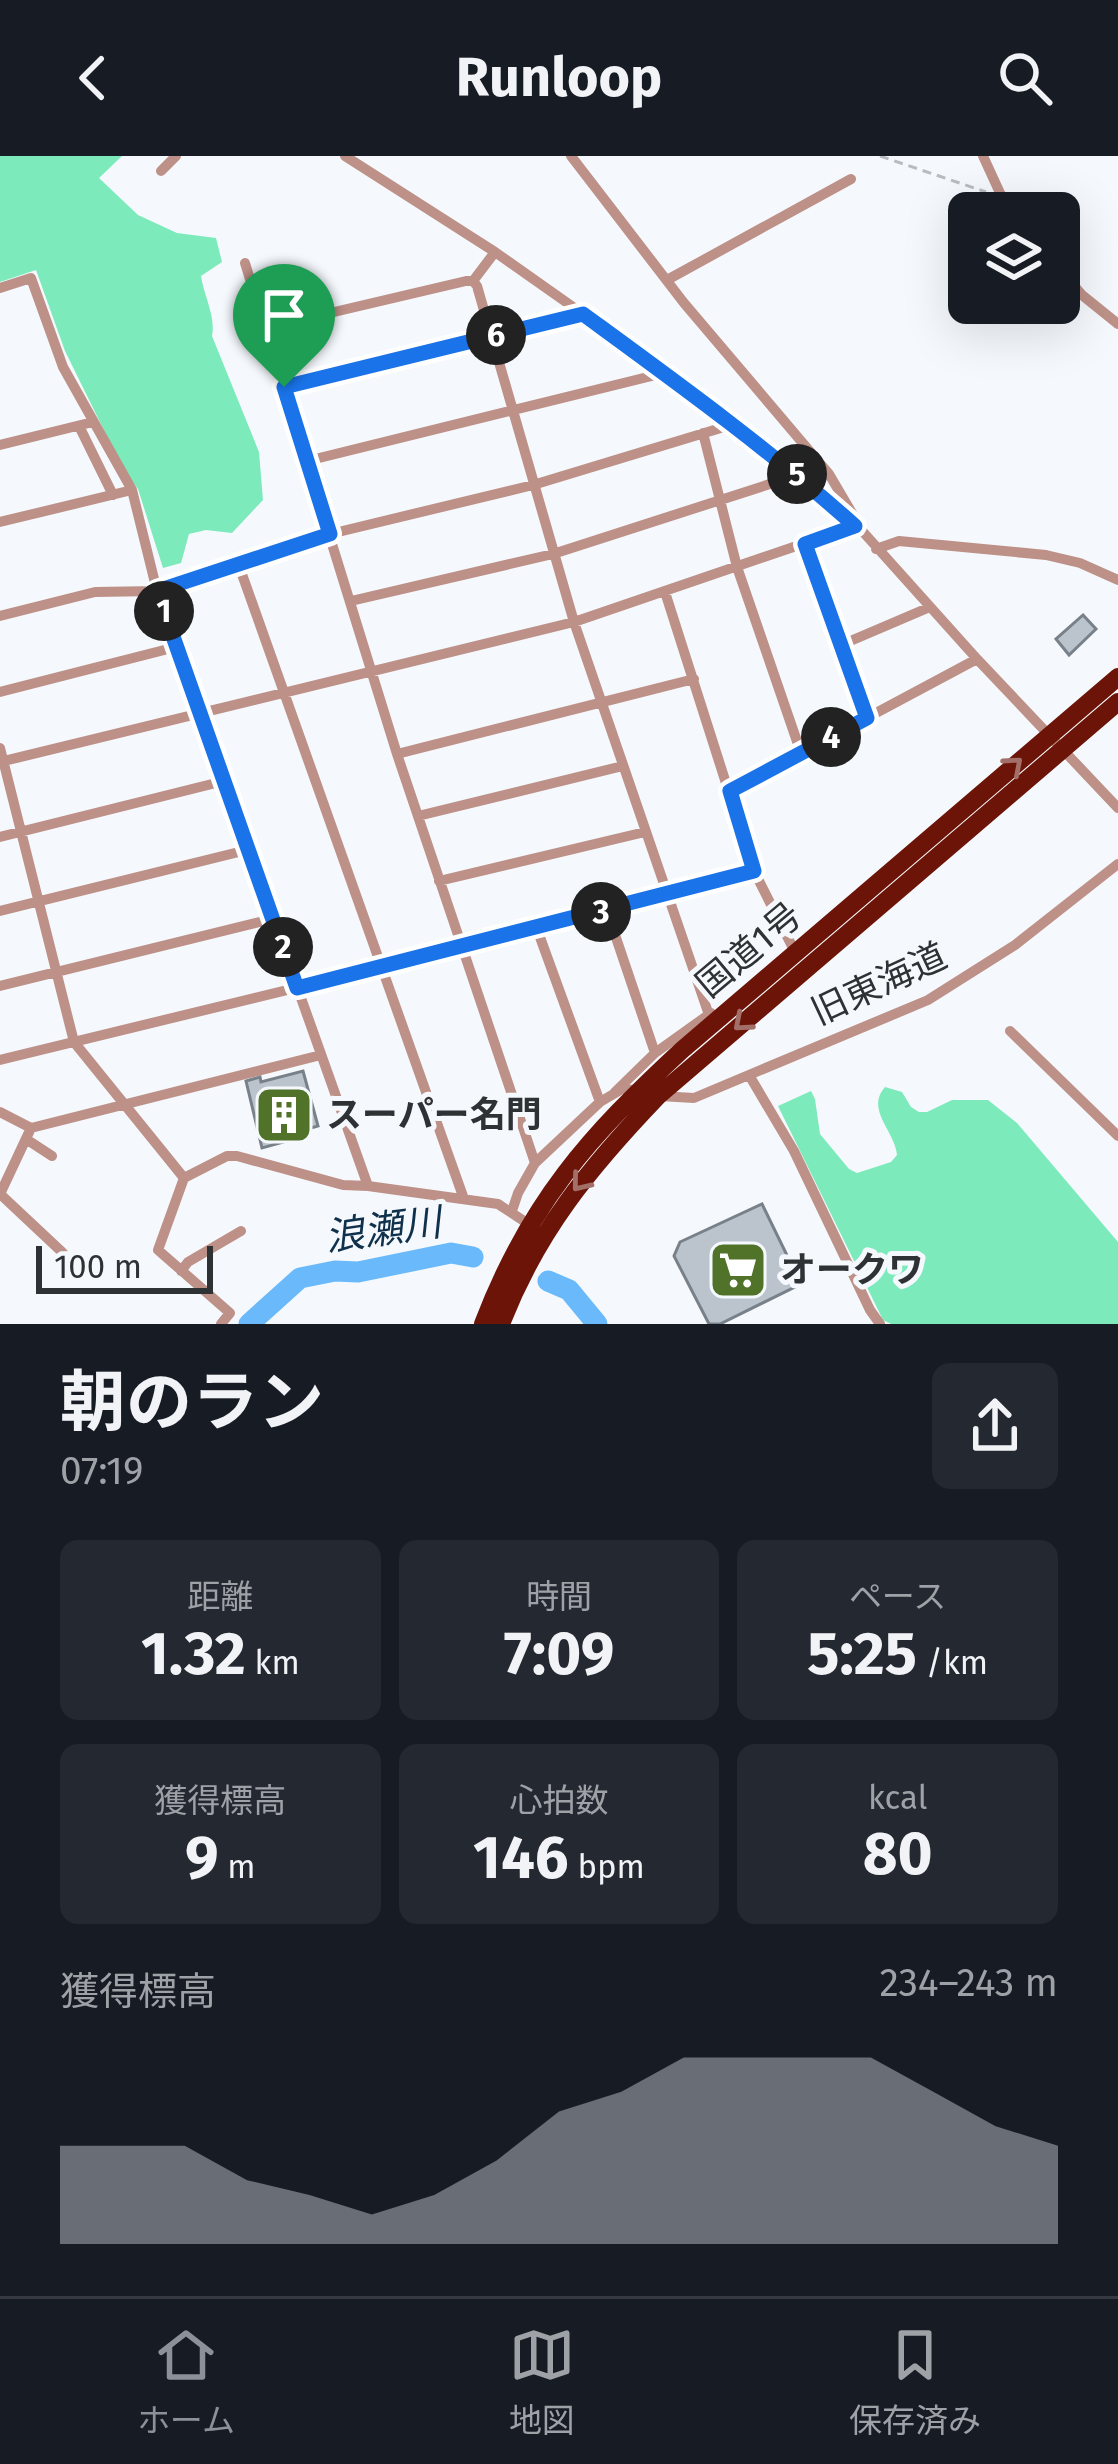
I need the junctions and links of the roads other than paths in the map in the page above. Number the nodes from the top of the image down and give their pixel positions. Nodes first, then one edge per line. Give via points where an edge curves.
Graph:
1 (176, 156) edge
2 (345, 156) edge
3 (571, 156) edge
4 (983, 156) edge
5 (160, 171) dead end
6 (851, 178) dead end
7 (1000, 192) edge
8 (495, 252) junction
9 (245, 263) dead end
10 (668, 280) junction
11 (472, 281) junction
12 (0, 288) edge
13 (1080, 293) edge
14 (583, 314) junction
15 (1118, 325) edge
16 (266, 328) junction
17 (491, 336) junction
18 (664, 373) junction
19 (284, 387) junction
20 (512, 411) junction
21 (93, 422) junction
22 (734, 424) junction
23 (79, 426) junction
24 (703, 433) junction
25 (0, 446) edge
26 (307, 461) junction
27 (798, 475) junction
28 (533, 484) junction
29 (133, 490) junction
30 (113, 495) junction
31 (720, 500) junction
32 (0, 522) edge
33 (859, 529) junction
34 (330, 534) junction
35 (805, 544) junction
36 (876, 549) junction
37 (554, 554) junction
38 (238, 563) junction
39 (737, 567) junction
40 (1118, 580) edge
41 (157, 591) junction
42 (665, 592) junction
43 (351, 601) junction
44 (930, 607) junction
45 (0, 616) edge
46 (574, 622) junction
47 (841, 645) junction
48 (176, 647) junction
49 (977, 659) junction
50 (372, 671) junction
51 (1118, 677) edge
52 (694, 679) junction
53 (0, 692) edge
54 (284, 693) junction
55 (600, 700) junction
56 (1118, 702) edge
57 (200, 714) junction
58 (867, 718) junction
59 (1057, 742) junction
60 (801, 753) junction
61 (398, 754) junction
62 (1, 757) edge
63 (623, 766) junction
64 (224, 781) junction
65 (730, 791) junction
66 (1118, 808) edge
67 (418, 816) junction
68 (22, 832) junction
69 (645, 832) junction
70 (0, 837) edge
71 (247, 850) junction
72 (1118, 864) edge
73 (754, 871) junction
74 (439, 881) junction
75 (667, 895) junction
76 (38, 902) junction
77 (0, 911) edge
78 (608, 911) junction
79 (272, 919) junction
80 (537, 928) junction
81 (462, 947) junction
82 (796, 954) junction
83 (381, 967) junction
84 (56, 973) junction
85 (773, 973) junction
86 (0, 986) edge
87 (297, 988) junction
88 (709, 1015) junction
89 (1010, 1031) dead end
90 (74, 1042) junction
91 (655, 1053) junction
92 (321, 1055) junction
93 (0, 1060) edge
94 (748, 1075) junction
95 (649, 1093) junction
96 (612, 1094) junction
97 (600, 1102) junction
98 (122, 1104) junction
99 (0, 1112) edge
100 (28, 1133) junction
101 (1118, 1136) edge
102 (52, 1156) dead end
103 (535, 1163) junction
104 (184, 1178) junction
105 (368, 1186) junction
106 (0, 1194) edge
107 (464, 1199) junction
108 (529, 1223) junction
109 (241, 1231) dead end
110 (63, 1253) dead end
111 (182, 1270) junction
112 (231, 1320) edge
113 (483, 1324) edge
114 (500, 1324) edge
115 (880, 1324) edge

1 - 5 street
2 - 8 street
3 - 10 street
4 - 7 street
6 - 10 street
8 - 11 street
8 - 14 street
9 - 16 street
10 - 33 street via 829,474
11 - 16 street
11 - 17 street
12 - 21 street via 31,278
13 - 15 street
14 - 17 street
14 - 18 street
16 - 19 street
17 - 19 street
17 - 20 street
18 - 20 street
18 - 22 street
19 - 26 street
20 - 26 street
20 - 28 street
21 - 23 street
21 - 29 street
22 - 24 street
22 - 27 street
23 - 25 street
23 - 30 street
24 - 28 street
24 - 31 street
26 - 34 street
27 - 31 street
27 - 33 street
28 - 34 street
28 - 37 street
29 - 30 street
29 - 41 street
30 - 32 street
31 - 37 street
31 - 39 street
33 - 35 street
33 - 36 street
34 - 38 street
34 - 43 street
35 - 39 street
35 - 47 street
36 - 40 street via 899,541 1046,555
36 - 44 street
37 - 43 street
37 - 46 street
38 - 41 street
38 - 54 street
39 - 42 street
39 - 60 street
41 - 45 street via 95,592
41 - 48 street
42 - 46 street
42 - 52 street
43 - 50 street
44 - 47 street
44 - 49 street
46 - 50 street
46 - 55 street
47 - 58 street
48 - 53 street
48 - 57 street
49 - 58 street
49 - 59 street
50 - 54 street
50 - 61 street
51 - 59 highway, 国道1号
52 - 55 street
52 - 65 street
54 - 57 street
54 - 83 street
55 - 61 street
55 - 63 street
56 - 59 highway, 国道1号
57 - 62 street
57 - 64 street
58 - 60 street
59 - 66 street
82 -> 59 highway, 国道1号
59 -> 95 highway, 国道1号 via 945,848
60 - 65 street
61 - 67 street
62 - 68 street
63 - 67 street
63 - 69 street
64 - 68 street
64 - 71 street
65 - 73 street
67 - 74 street
68 - 70 street
68 - 76 street
69 - 74 street
69 - 75 street
71 - 76 street
71 - 79 street
72 - 94 street, 旧東海道 via 928,1000
73 - 75 street
73 - 82 street
74 - 81 street
75 - 78 street
75 - 88 street
76 - 77 street
76 - 84 street
78 - 80 street
78 - 91 street
79 - 84 street
79 - 87 street
80 - 81 street
80 - 97 street
81 - 83 street
81 - 103 street
82 - 85 highway, 国道1号
83 - 87 street
83 - 107 street
84 - 86 street
84 - 90 street
85 - 88 street
85 - 95 highway, 国道1号
87 - 90 street
87 - 92 street
88 - 91 street
89 - 101 street
90 - 93 street
90 - 98 street
91 - 96 street
92 - 98 street
92 - 105 street
94 - 95 street, 旧東海道 via 694,1098
94 - 115 street
95 - 96 street, 旧東海道
95 - 108 highway, 国道1号 via 577,1155
96 - 97 street
97 - 103 street
98 - 100 street
98 - 104 street
99 - 100 street
100 - 102 street
100 - 106 street
103 - 108 street via 518,1193
104 - 105 street via 237,1156
104 - 111 street via 158,1250
105 - 107 street
106 - 110 street
107 - 108 street via 498,1204
108 - 113 highway, 国道1号
108 - 114 highway, 国道1号
109 - 111 street
111 - 112 street

